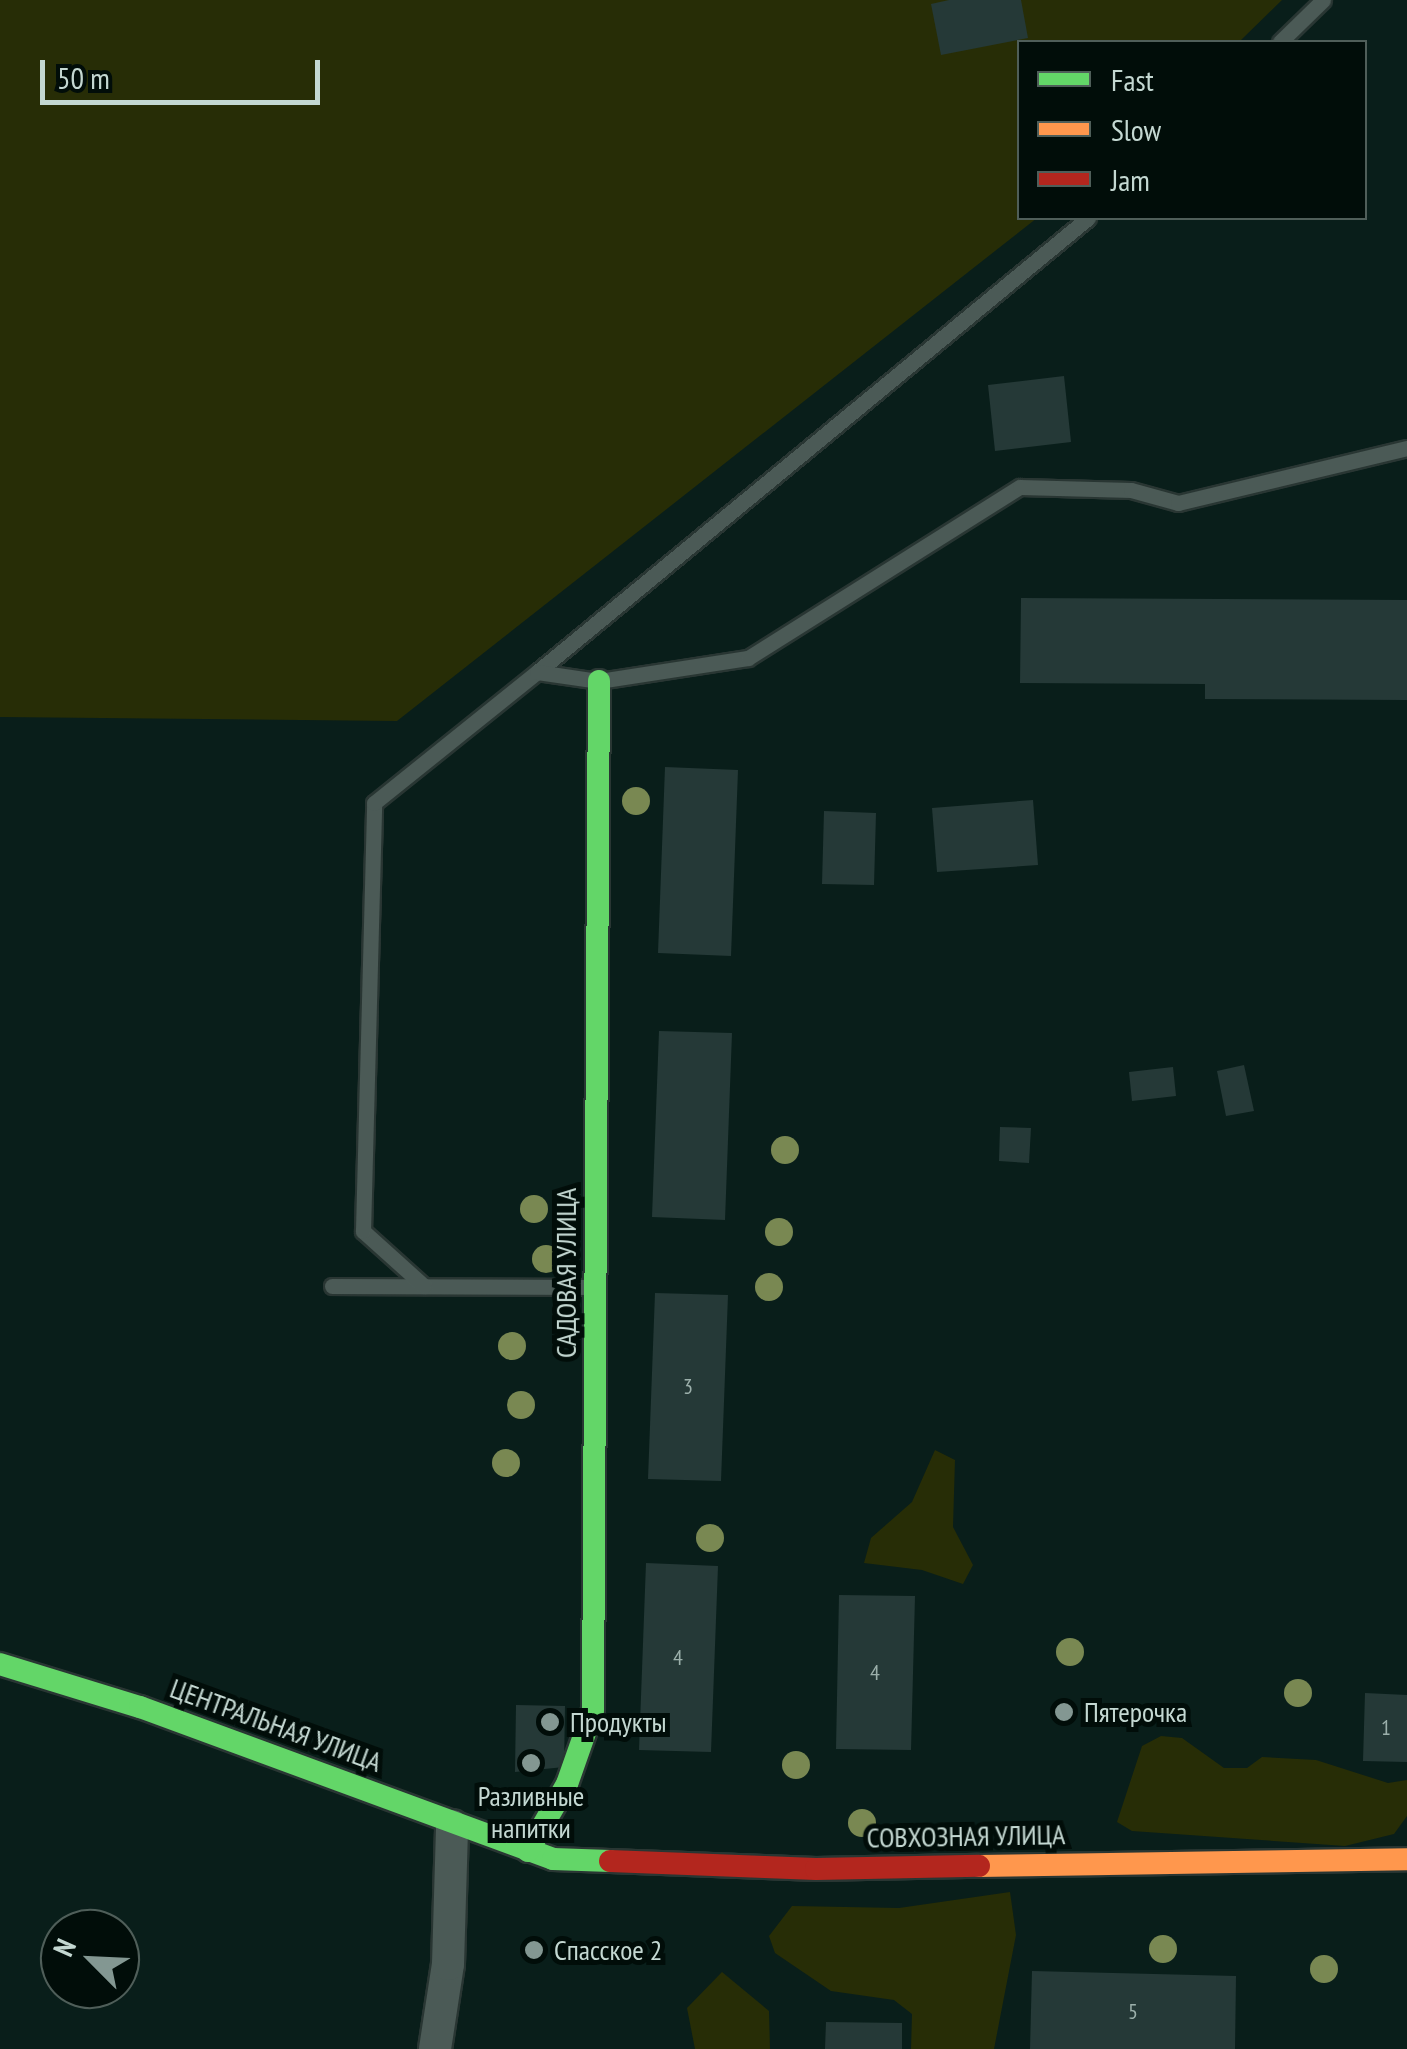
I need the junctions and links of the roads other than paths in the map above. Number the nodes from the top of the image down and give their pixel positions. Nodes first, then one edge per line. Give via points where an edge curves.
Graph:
1 (1323, 0) edge
2 (1282, 40) edge
3 (1086, 220) edge
4 (1407, 448) edge
5 (537, 672) junction
6 (599, 681) junction
7 (332, 1286) dead end
8 (424, 1286) junction
9 (596, 1287) junction
10 (0, 1664) edge
11 (452, 1826) junction
12 (528, 1851) junction
13 (1407, 1859) edge
14 (435, 2049) edge

1 - 2 lane
3 - 5 lane
4 - 6 lane via 1178,503 1131,490 1020,487 748,658
5 - 6 lane
5 - 8 lane via 374,803 362,1231
6 - 9 street, САДОВАЯ УЛИЦА
7 - 8 lane
8 - 9 lane
9 - 12 street, САДОВАЯ УЛИЦА via 593,1710 567,1784
10 - 11 street, ЦЕНТРАЛЬНАЯ УЛИЦА via 140,1707
11 - 12 street, ЦЕНТРАЛЬНАЯ УЛИЦА
11 - 14 street via 448,1964
12 - 13 street, СОВХОЗНАЯ УЛИЦА via 554,1859 816,1868

